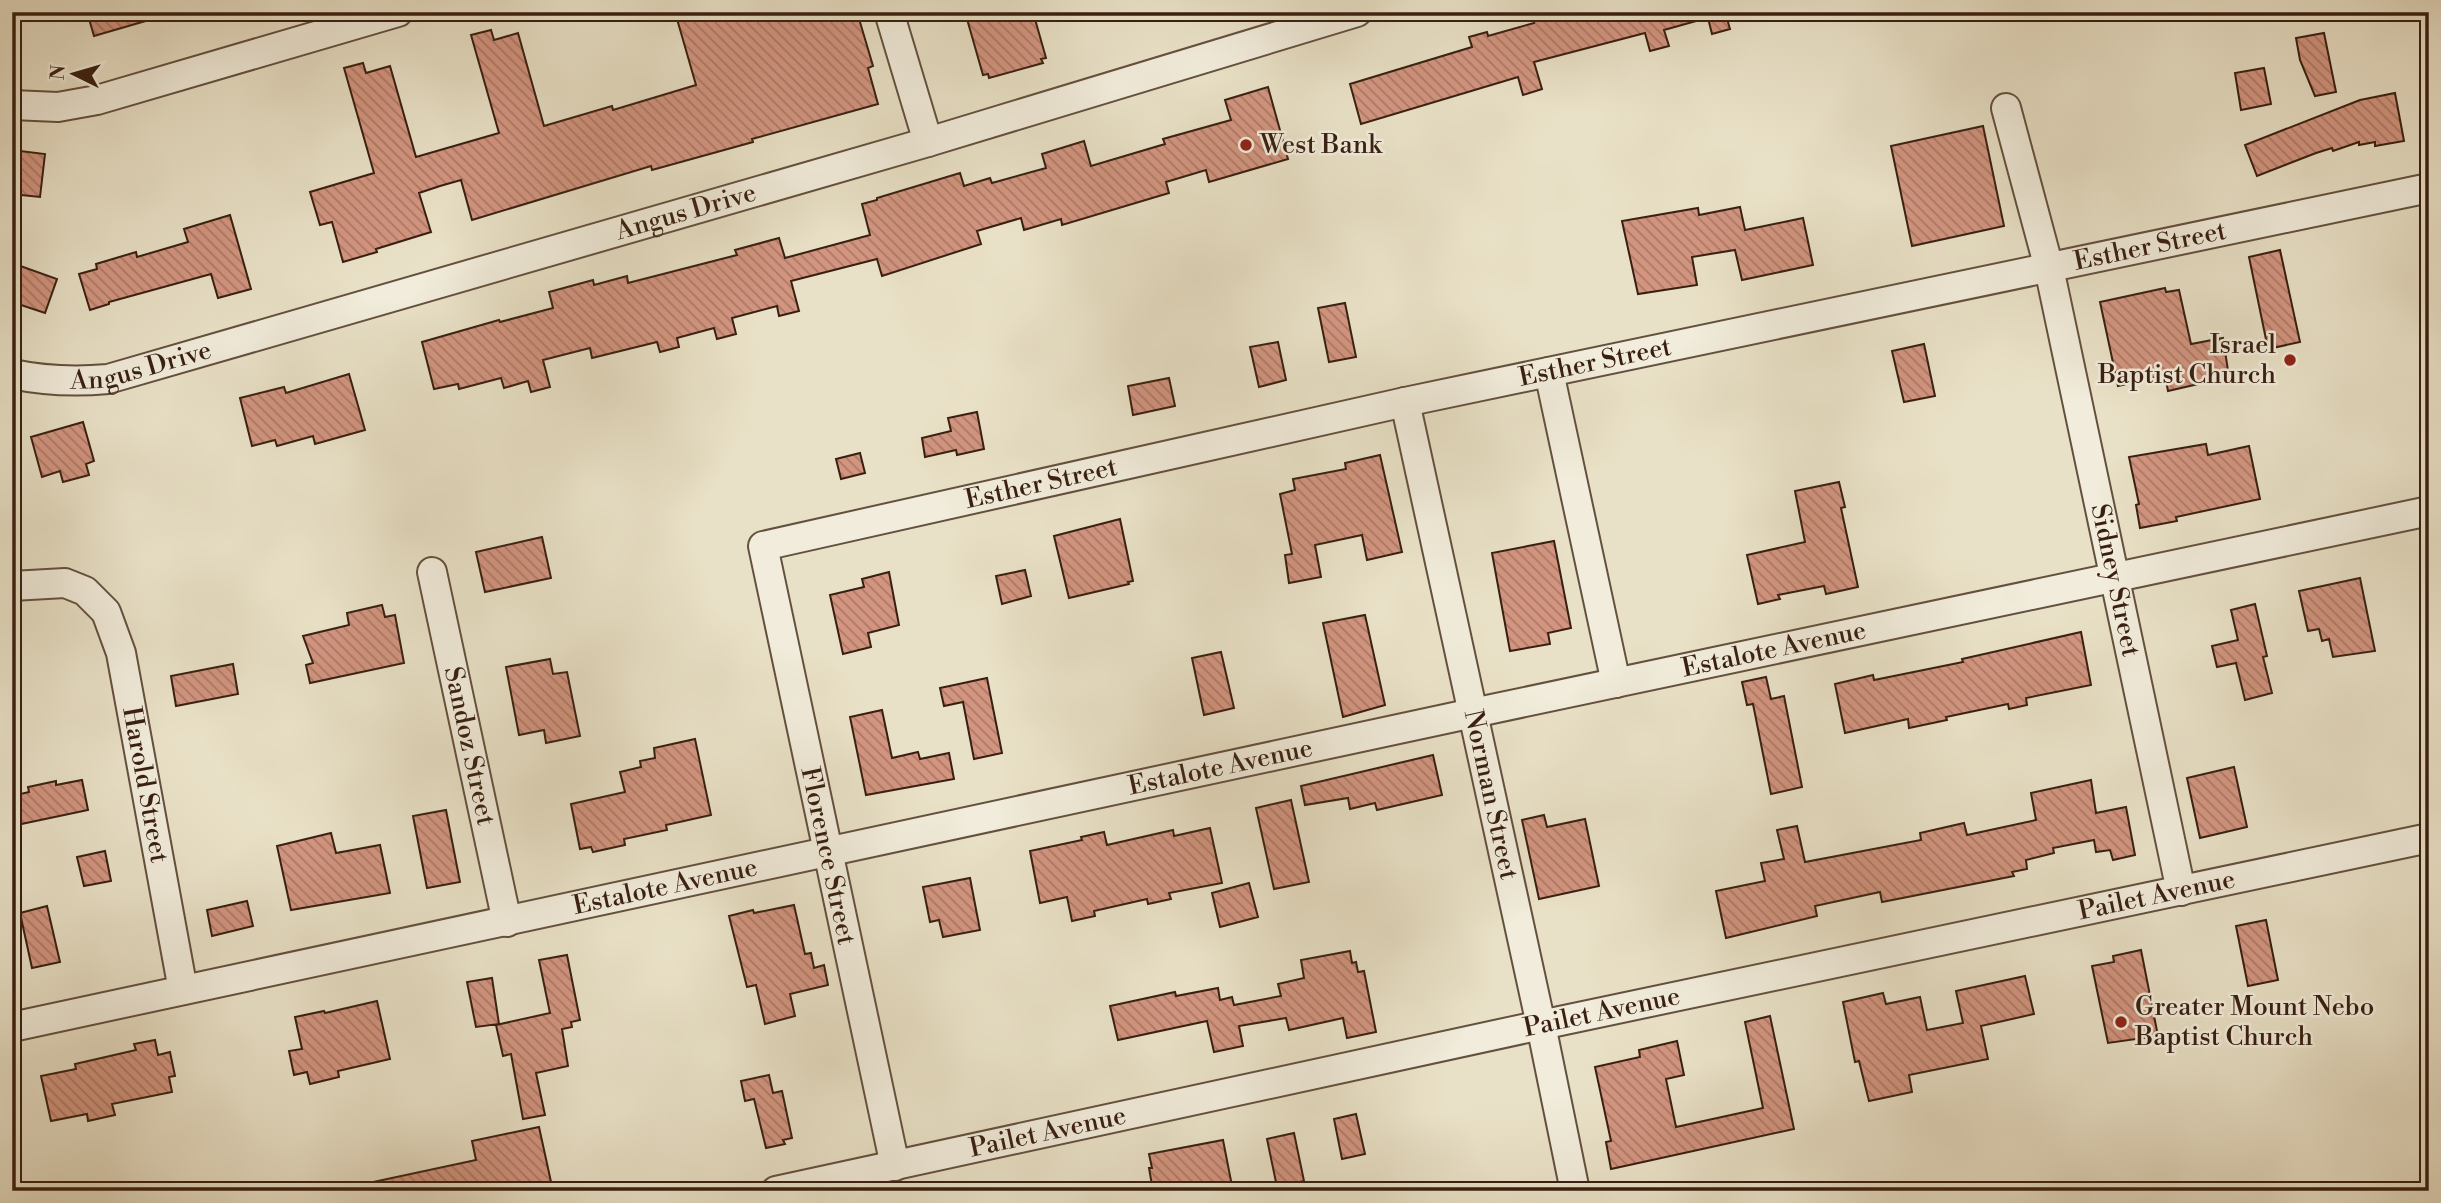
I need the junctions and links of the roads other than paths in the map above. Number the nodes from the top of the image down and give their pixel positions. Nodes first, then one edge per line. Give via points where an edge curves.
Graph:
1 (398, 12) edge
2 (890, 12) edge
3 (1357, 12) edge
4 (12, 105) edge
5 (2007, 108) dead end
6 (928, 142) junction
7 (2429, 188) edge
8 (2049, 268) junction
9 (1549, 372) junction
10 (12, 374) edge
11 (1405, 402) junction
12 (2429, 511) edge
13 (763, 546) joint
14 (432, 572) dead end
15 (2116, 576) junction
16 (12, 586) edge
17 (1616, 683) junction
18 (1473, 713) junction
19 (2429, 838) edge
20 (828, 853) junction
21 (2181, 891) junction
22 (507, 922) junction
23 (183, 990) junction
24 (1541, 1025) junction
25 (12, 1027) edge
26 (895, 1166) junction
27 (776, 1191) edge
28 (1575, 1191) edge

1 - 4 street via 97,100 58,107
2 - 6 street
3 - 6 street, Angus Drive
5 - 8 street, Sidney Street
6 - 10 street, Angus Drive via 108,379 76,382
7 - 8 street, Esther Street
8 - 9 street, Esther Street
8 - 15 street, Sidney Street
9 - 11 street, Esther Street
9 - 17 street
11 - 13 street, Esther Street
11 - 18 street, Norman Street
12 - 15 street, Estalote Avenue
13 - 20 street, Florence Street
14 - 22 street, Sandoz Street
15 - 17 street, Estalote Avenue
15 - 21 street, Sidney Street
16 - 23 street, Harold Street via 65,583 85,591 106,612 121,653
17 - 18 street, Estalote Avenue
18 - 20 street, Estalote Avenue
18 - 24 street, Norman Street
19 - 21 street, Pailet Avenue
20 - 22 street, Estalote Avenue
20 - 26 street, Florence Street
21 - 24 street, Pailet Avenue
22 - 23 street, Estalote Avenue
23 - 25 street, Estalote Avenue
24 - 26 street, Pailet Avenue
24 - 28 street, Norman Street
26 - 27 street, Pailet Avenue

